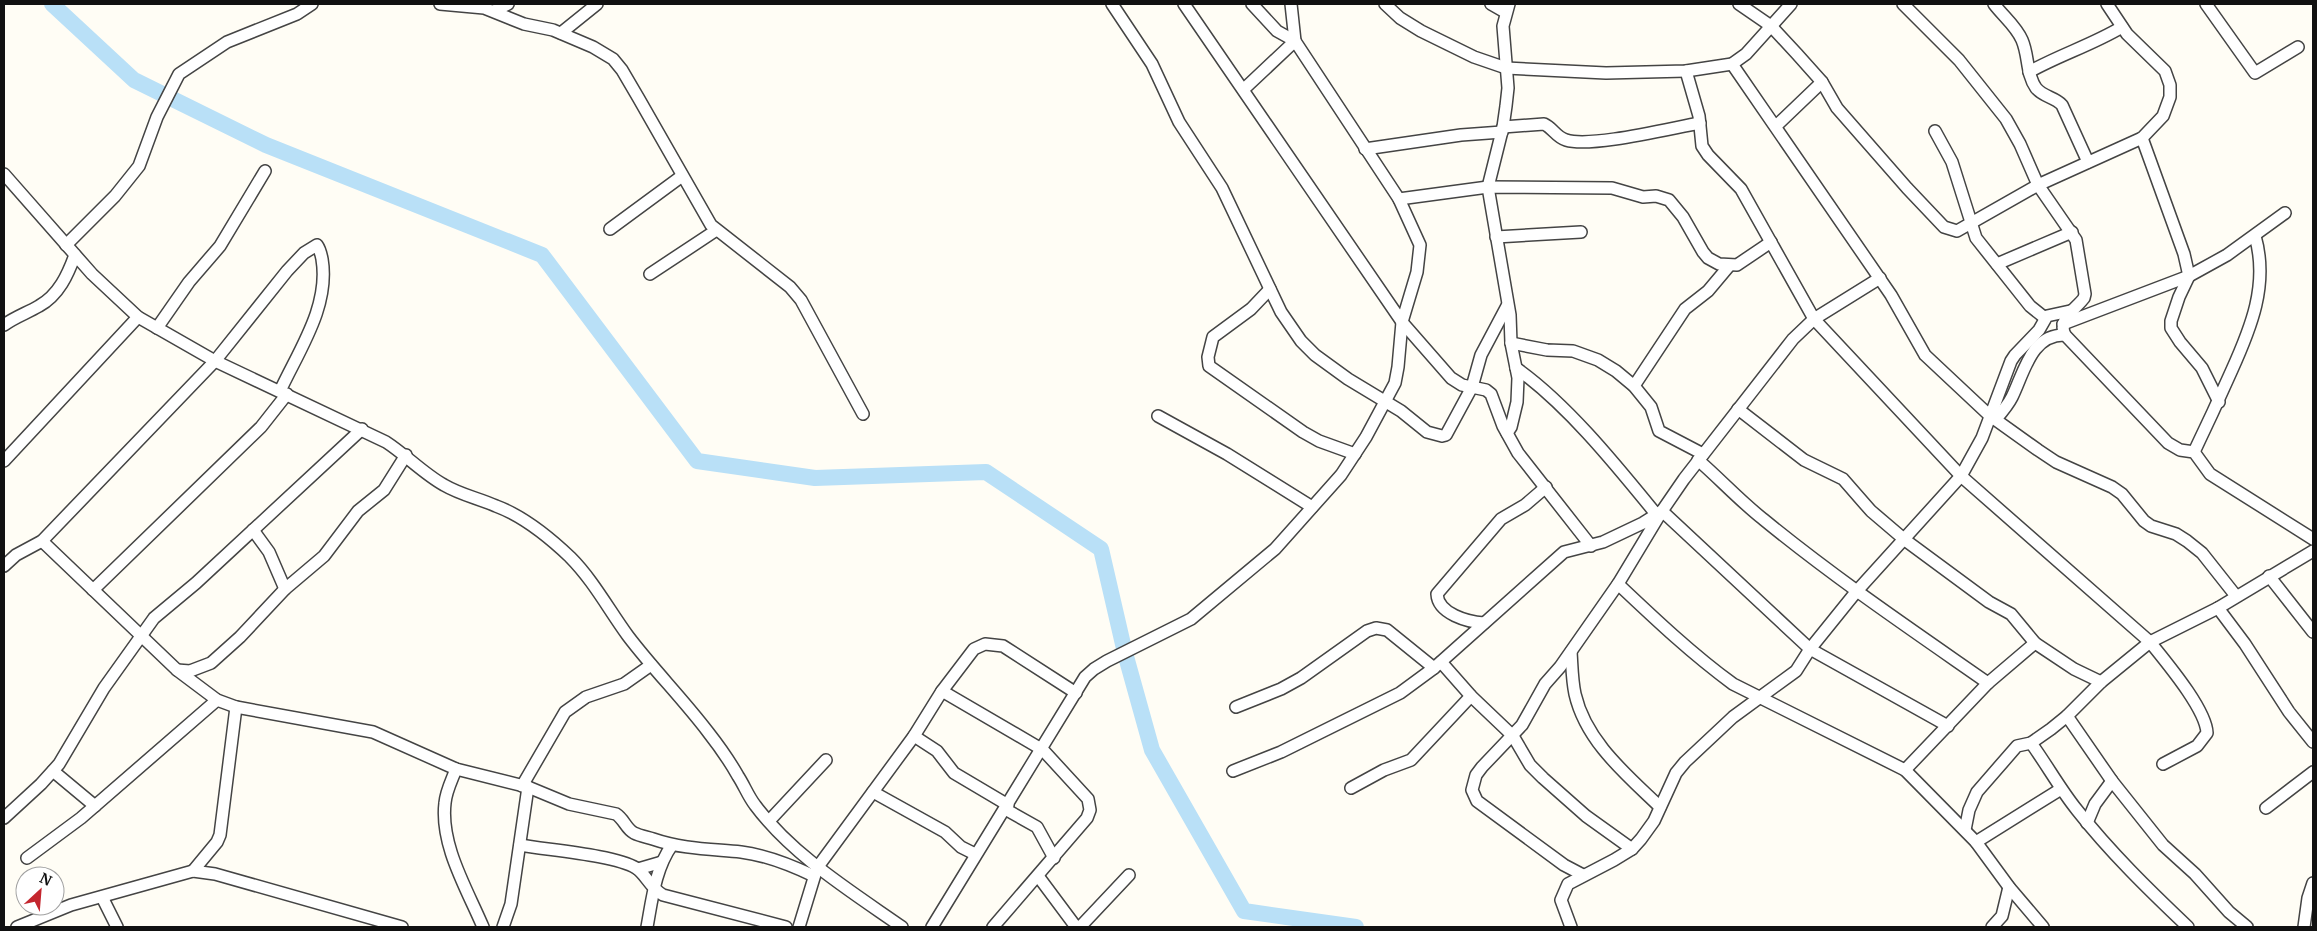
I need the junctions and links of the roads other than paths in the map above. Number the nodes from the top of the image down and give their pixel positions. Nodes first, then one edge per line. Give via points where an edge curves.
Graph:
1 (312, 4) edge
2 (440, 4) edge
3 (508, 4) edge
4 (597, 4) edge
5 (1112, 4) edge
6 (1184, 4) edge
7 (1252, 4) edge
8 (1291, 4) edge
9 (1385, 4) edge
10 (1491, 4) edge
11 (1739, 4) edge
12 (1791, 4) edge
13 (1902, 4) edge
14 (1994, 4) edge
15 (2107, 4) edge
16 (2206, 4) edge
17 (1507, 8) edge
18 (494, 11) junction
19 (1771, 26) junction
20 (2122, 27) junction
21 (561, 33) junction
22 (1295, 41) junction
23 (2298, 47) dead end
24 (1732, 64) junction
25 (1506, 68) junction
26 (1686, 71) junction
27 (2029, 72) junction
28 (1822, 82) junction
29 (1244, 89) junction
30 (1700, 123) junction
31 (1776, 126) junction
32 (1502, 130) junction
33 (1935, 131) dead end
34 (2142, 138) junction
35 (1365, 149) junction
36 (2088, 162) junction
37 (265, 171) dead end
38 (4, 174) edge
39 (682, 176) junction
40 (2038, 185) junction
41 (1488, 188) junction
42 (1399, 199) junction
43 (2285, 213) dead end
44 (1971, 224) junction
45 (610, 228) dead end
46 (716, 231) junction
47 (1581, 232) dead end
48 (2072, 232) junction
49 (2255, 236) junction
50 (1496, 237) junction
51 (1771, 242) junction
52 (66, 245) junction
53 (75, 254) junction
54 (1997, 264) junction
55 (1729, 266) junction
56 (650, 274) dead end
57 (2189, 276) junction
58 (1880, 278) junction
59 (1270, 289) junction
60 (1508, 306) junction
61 (2070, 311) junction
62 (138, 317) junction
63 (2045, 318) junction
64 (1814, 319) junction
65 (1402, 322) junction
66 (4, 324) edge
67 (156, 328) junction
68 (2064, 330) junction
69 (1511, 343) junction
70 (215, 361) junction
71 (1516, 368) junction
72 (1634, 386) junction
73 (1472, 387) junction
74 (283, 392) junction
75 (1386, 401) junction
76 (2219, 402) junction
77 (1738, 409) junction
78 (863, 414) dead end
79 (1158, 416) dead end
80 (1993, 417) junction
81 (362, 429) junction
82 (1507, 433) junction
83 (2194, 452) junction
84 (1354, 454) junction
85 (406, 455) junction
86 (1701, 457) junction
87 (4, 461) edge
88 (1961, 476) junction
89 (1546, 487) junction
90 (1312, 507) junction
91 (1659, 512) junction
92 (253, 530) junction
93 (2313, 538) edge
94 (1904, 540) junction
95 (42, 541) junction
96 (1591, 546) junction
97 (2313, 551) edge
98 (4, 566) edge
99 (2269, 576) junction
100 (1618, 584) junction
101 (93, 590) junction
102 (285, 590) junction
103 (1856, 592) junction
104 (2236, 596) junction
105 (2218, 608) junction
106 (1484, 623) junction
107 (2313, 632) edge
108 (140, 636) junction
109 (2150, 642) junction
110 (2035, 643) junction
111 (1810, 649) junction
112 (1571, 652) junction
113 (651, 665) junction
114 (1437, 665) junction
115 (177, 670) junction
116 (2100, 682) junction
117 (1988, 683) junction
118 (942, 691) junction
119 (1076, 693) junction
120 (1471, 696) junction
121 (1760, 698) junction
122 (217, 700) junction
123 (236, 707) junction
124 (1236, 707) dead end
125 (2067, 716) junction
126 (1948, 726) junction
127 (914, 736) junction
128 (1513, 736) junction
129 (2312, 739) edge
130 (2031, 744) junction
131 (1043, 750) junction
132 (826, 760) dead end
133 (2163, 764) dead end
134 (456, 769) junction
135 (1905, 770) junction
136 (1233, 771) dead end
137 (53, 772) junction
138 (2313, 772) edge
139 (2112, 781) junction
140 (525, 787) junction
141 (1351, 788) dead end
142 (2061, 789) junction
143 (874, 792) junction
144 (2095, 804) junction
145 (95, 806) junction
146 (1007, 807) junction
147 (1660, 807) junction
148 (2266, 808) dead end
149 (2077, 810) junction
150 (4, 818) edge
151 (769, 821) junction
152 (2087, 823) junction
153 (1965, 830) junction
154 (1976, 842) junction
155 (672, 845) junction
156 (520, 846) junction
157 (1632, 849) junction
158 (975, 854) junction
159 (27, 858) dead end
160 (1054, 858) junction
161 (662, 862) junction
162 (1564, 865) junction
163 (638, 868) junction
164 (193, 872) junction
165 (816, 872) junction
166 (1129, 875) dead end
167 (1038, 876) junction
168 (1583, 876) junction
169 (2313, 883) edge
170 (1568, 884) junction
171 (2009, 887) junction
172 (654, 890) junction
173 (102, 897) junction
174 (17, 927) edge
175 (117, 927) edge
176 (402, 927) edge
177 (483, 927) edge
178 (503, 927) edge
179 (647, 927) edge
180 (786, 927) edge
181 (799, 927) edge
182 (902, 927) edge
183 (932, 927) edge
184 (993, 927) edge
185 (1076, 927) edge
186 (1080, 927) edge
187 (1571, 927) edge
188 (1992, 927) edge
189 (2043, 927) edge
190 (2188, 927) edge
191 (2247, 927) edge
192 (2304, 927) edge

1 - 52 street via 297,14 227,42 179,74 156,117 140,166
2 - 18 street
3 - 18 street
4 - 21 street
5 - 59 street via 1152,64 1179,122 1222,188
6 - 29 street
7 - 22 street via 1277,31
8 - 22 street
9 - 25 street via 1421,31 1474,57
10 - 17 street
11 - 19 street
12 - 19 street
13 - 40 street via 1959,60 2006,119
14 - 27 street via 2022,40
15 - 20 street
16 - 23 street via 2253,72
17 - 25 street via 1503,42
18 - 21 street via 524,24
19 - 24 street via 1746,54
19 - 28 street
20 - 27 street via 2097,42
20 - 34 street via 2162,66 2170,84 2170,97 2163,116
21 - 39 street via 603,52 622,70
22 - 29 street
22 - 35 street
24 - 26 street
24 - 31 street
25 - 26 street via 1606,73
25 - 32 street via 1508,88
26 - 30 street
27 - 36 street via 2038,90 2062,105
28 - 31 street
28 - 44 street via 1837,108 1934,217 1951,230 1957,231
29 - 65 street
30 - 32 street via 1620,138 1574,142 1556,135 1544,124
30 - 51 street via 1702,146 1741,189
31 - 58 street
32 - 35 street
32 - 41 street
33 - 44 street via 1952,162
34 - 36 street
34 - 57 street
35 - 42 street
36 - 40 street
37 - 67 street via 220,246
38 - 52 street
39 - 45 street
39 - 46 street
40 - 44 street
40 - 48 street
41 - 42 street
41 - 50 street
41 - 55 street via 1612,188 1643,197 1662,197 1675,205 1708,258
42 - 65 street via 1420,245 1418,272
43 - 49 street
44 - 54 street via 1980,243
46 - 56 street
46 - 78 street via 790,287
47 - 50 street
48 - 54 street
48 - 61 street via 2078,246 2085,294
49 - 57 street
49 - 76 street via 2261,263 2259,294 2246,338
50 - 60 street
51 - 55 street via 1746,260
51 - 64 street
52 - 53 street
53 - 62 street
53 - 66 street via 68,275 51,296 40,306
54 - 63 street via 2030,306
55 - 72 street via 1708,291 1685,309
57 - 68 street
57 - 76 street via 2179,297 2171,328 2202,368
58 - 64 street
58 - 80 street via 1925,355
59 - 75 street via 1286,320 1315,355
59 - 84 street via 1251,309 1213,337 1209,366 1303,432
60 - 69 street
60 - 73 street via 1481,355
61 - 63 street
61 - 68 street
62 - 67 street
62 - 87 street
63 - 80 street via 2039,330 2015,355
64 - 77 street via 1793,339
64 - 88 street
65 - 73 street via 1451,378
65 - 75 street via 1395,383
67 - 70 street
68 - 80 street via 2033,351 2011,398
68 - 83 street via 2168,443 2180,450
69 - 71 street
69 - 72 street via 1583,354 1616,371
70 - 74 street
70 - 74 street via 287,272 304,253 317,245 324,273 323,296
70 - 95 street
71 - 82 street via 1517,402
71 - 91 street via 1552,397
72 - 86 street via 1651,407 1659,431
73 - 75 street via 1446,435 1442,436 1427,432
73 - 82 street via 1491,394
74 - 81 street
74 - 101 street via 261,427
75 - 84 street
76 - 83 street
77 - 86 street
77 - 94 street via 1804,460 1843,479 1871,512
79 - 90 street
80 - 88 street
80 - 104 street via 2056,462 2102,481 2122,494 2144,521 2176,534 2202,554
81 - 85 street
81 - 92 street
82 - 89 street via 1518,453
83 - 93 street via 2210,474
84 - 90 street via 1341,475
85 - 102 street via 384,490 358,511 324,556
85 - 113 street via 441,484 459,494 496,505 551,541 590,581
86 - 91 street
86 - 103 street via 1761,518
88 - 94 street
88 - 109 street
89 - 96 street
89 - 106 street via 1501,519 1437,594 1438,601 1451,614 1470,622
90 - 119 street via 1275,549 1191,619 1094,669
91 - 96 street via 1626,532
91 - 100 street
91 - 111 street
92 - 102 street via 269,552
92 - 108 street via 154,618
94 - 103 street
94 - 110 street via 1989,602 2011,614
95 - 98 street via 16,554
95 - 101 street
96 - 106 street via 1564,552
97 - 99 street
99 - 104 street
99 - 107 street
100 - 112 street
100 - 121 street via 1709,667
101 - 108 street
102 - 115 street via 240,638 211,663 190,671
103 - 111 street
103 - 117 street
104 - 105 street
105 - 109 street
105 - 129 street via 2289,712
106 - 114 street
108 - 115 street
108 - 137 street
109 - 116 street
109 - 133 street via 2174,672 2207,733 2197,746
110 - 116 street
110 - 117 street
111 - 121 street via 1796,671
111 - 126 street
112 - 128 street via 1545,684
112 - 147 street via 1575,693 1587,724 1602,748
113 - 140 street via 624,684 586,697 570,708 550,737
113 - 151 street via 706,729 755,806
114 - 120 street
114 - 124 street via 1387,630 1376,628 1301,678
114 - 136 street via 1400,693 1347,721
115 - 122 street
116 - 125 street
117 - 126 street
118 - 119 street via 974,649 985,644 1003,646
118 - 127 street
118 - 131 street
119 - 131 street
120 - 128 street
120 - 141 street via 1411,760
121 - 135 street
121 - 147 street via 1722,727 1685,762 1676,773
122 - 123 street
122 - 145 street
123 - 134 street via 373,732
123 - 164 street via 220,834
125 - 130 street
125 - 139 street
126 - 135 street
127 - 143 street
127 - 146 street via 937,750 954,773
128 - 157 street via 1530,764 1555,789
128 - 162 street via 1482,766 1473,783 1473,794
130 - 142 street
130 - 153 street via 2017,746 1977,792
131 - 146 street
131 - 160 street via 1090,804 1087,818
132 - 151 street
134 - 140 street
134 - 177 street via 445,800 447,842
135 - 153 street
137 - 145 street
137 - 150 street
138 - 148 street
139 - 144 street
139 - 191 street via 2163,845
140 - 155 street via 569,804 616,814 633,833
140 - 156 street
142 - 149 street
142 - 154 street
143 - 158 street via 945,832
143 - 165 street
144 - 149 street
144 - 152 street
145 - 159 street
146 - 158 street
146 - 160 street via 1037,828
147 - 157 street via 1646,833
149 - 152 street
151 - 165 street
152 - 190 street via 2139,881
153 - 154 street
154 - 171 street
155 - 161 street
155 - 165 street via 750,854
156 - 163 street
156 - 178 street via 511,904
157 - 168 street
158 - 183 street
160 - 167 street
161 - 163 street
161 - 172 street
162 - 168 street
162 - 170 street
163 - 172 street
164 - 173 street
164 - 176 street via 216,874
165 - 181 street
165 - 182 street
166 - 186 street
167 - 184 street
167 - 185 street
168 - 170 street
169 - 192 street
170 - 187 street via 1561,900
171 - 188 street via 2002,916
171 - 189 street
172 - 179 street
172 - 180 street via 674,899
173 - 174 street via 70,905
173 - 175 street

